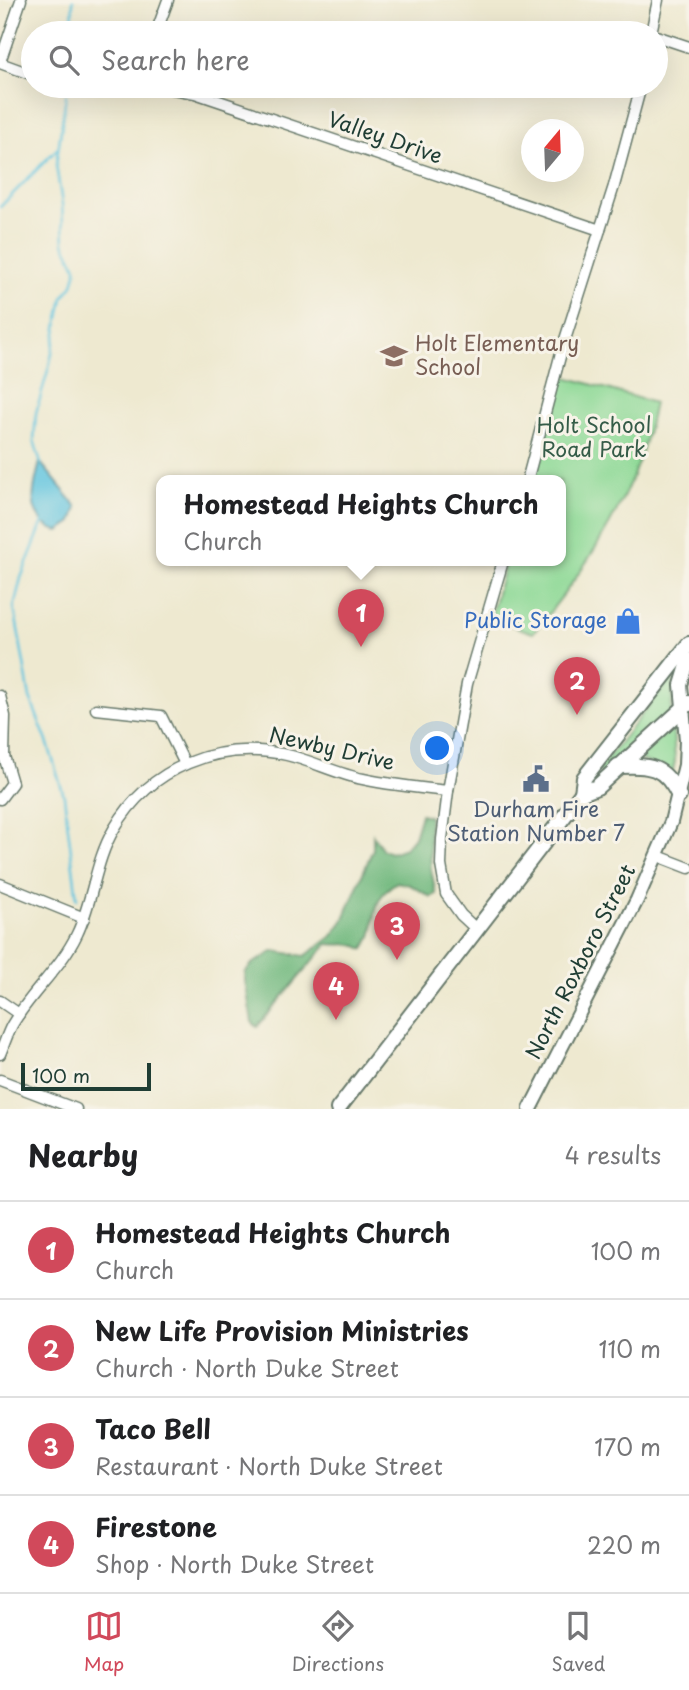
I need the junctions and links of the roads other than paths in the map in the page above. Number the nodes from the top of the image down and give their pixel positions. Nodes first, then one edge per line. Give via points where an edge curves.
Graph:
1 (21, 0) edge
2 (168, 0) edge
3 (658, 0) edge
4 (160, 21) edge
5 (654, 21) edge
6 (668, 40) edge
7 (689, 47) edge
8 (0, 62) edge
9 (21, 70) edge
10 (210, 98) edge
11 (638, 98) edge
12 (600, 230) junction
13 (529, 475) edge
14 (502, 566) edge
15 (689, 643) edge
16 (689, 659) edge
17 (0, 696) edge
18 (686, 706) edge
19 (96, 709) dead end
20 (185, 764) junction
21 (618, 766) junction
22 (448, 791) junction
23 (582, 793) junction
24 (679, 796) junction
25 (0, 799) edge
26 (658, 856) junction
27 (689, 868) edge
28 (0, 884) edge
29 (84, 918) junction
30 (476, 929) junction
31 (0, 1001) edge
32 (19, 1014) junction
33 (0, 1054) edge
34 (0, 1080) edge
35 (76, 1109) edge
36 (338, 1109) edge
37 (530, 1109) edge

1 - 8 street
2 - 4 street
3 - 5 street
6 - 7 street
8 - 9 street
10 - 12 street, Valley Drive
11 - 12 street
12 - 13 street
14 - 22 street via 467,684
15 - 23 highway via 584,779
16 - 18 main road, North Roxboro Street via 682,680
17 - 25 street via 12,783
18 - 21 highway
18 - 24 main road, North Roxboro Street
19 - 20 street via 161,716
20 - 22 street, Newby Drive via 237,750 265,751 363,779
20 - 29 street, Newby Drive via 149,787 121,816 103,853
21 - 23 highway
21 - 24 highway via 656,769
22 - 30 street via 442,839 444,887 454,906
23 - 30 highway
24 - 26 main road, North Roxboro Street
26 - 27 street
26 - 37 main road, North Roxboro Street
28 - 29 street
29 - 32 street, Newby Drive via 68,953
30 - 36 highway
31 - 32 street
32 - 33 street, Newby Drive
34 - 35 street

